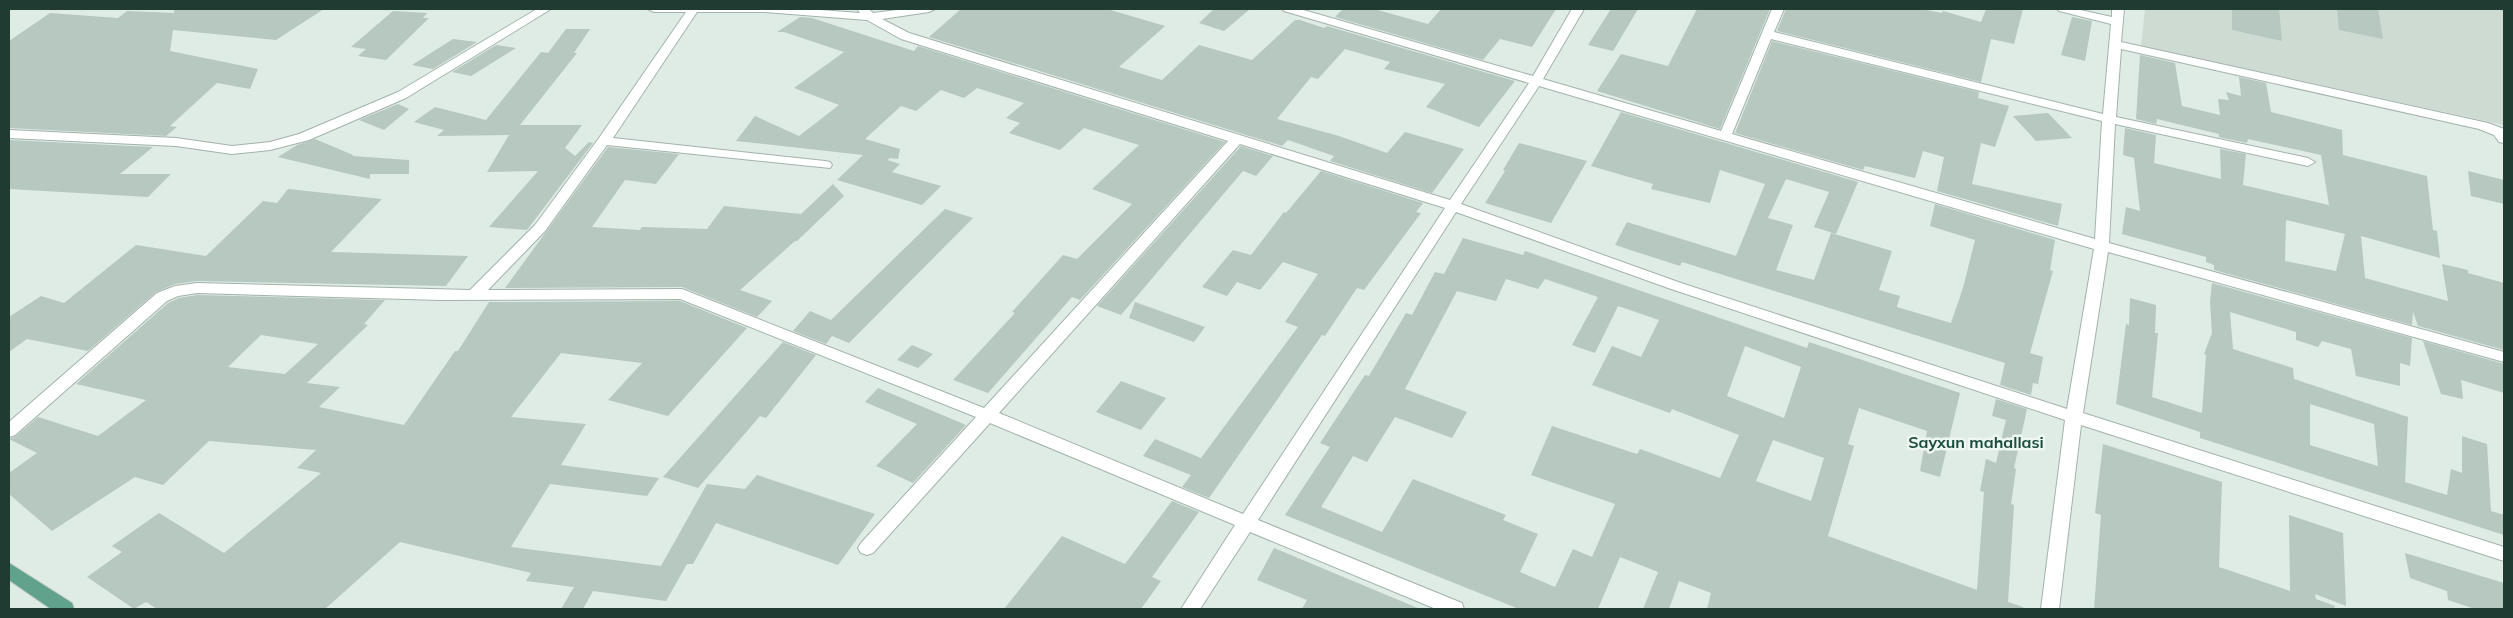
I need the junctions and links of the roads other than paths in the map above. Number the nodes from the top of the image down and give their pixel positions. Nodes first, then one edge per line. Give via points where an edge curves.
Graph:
1 (545, 9) edge
2 (654, 9) edge
3 (929, 9) edge
4 (1288, 9) edge
5 (1578, 9) edge
6 (1778, 9) edge
7 (2063, 9) edge
8 (693, 10) junction
9 (867, 13) edge
10 (2118, 15) edge
11 (1766, 34) junction
12 (2115, 44) junction
13 (1536, 80) junction
14 (2109, 119) junction
15 (9, 134) edge
16 (2502, 135) edge
17 (1725, 136) junction
18 (1238, 138) junction
19 (604, 142) junction
20 (2308, 162) dead end
21 (824, 165) dead end
22 (1453, 206) junction
23 (2102, 246) junction
24 (475, 294) junction
25 (2504, 357) edge
26 (987, 415) junction
27 (2074, 416) junction
28 (9, 431) edge
29 (1246, 522) junction
30 (867, 548) dead end
31 (2504, 554) edge
32 (9, 570) edge
33 (65, 609) edge
34 (1190, 609) edge
35 (1455, 609) edge
36 (2050, 609) edge

1 - 15 street via 402,95 304,137 270,146 232,150 176,142
2 - 8 street
3 - 9 street
4 - 13 street
5 - 13 street
6 - 11 street
7 - 10 street
8 - 9 street
8 - 19 street
9 - 18 street via 905,36
10 - 12 street
11 - 14 street
11 - 17 street
12 - 14 street
12 - 16 street via 2474,124
13 - 17 street
13 - 22 street
14 - 20 street
14 - 23 street
17 - 23 street
18 - 22 street
18 - 26 street
19 - 21 street
19 - 24 street via 540,228
22 - 27 street via 1676,286
22 - 29 street
23 - 25 street
23 - 27 street
24 - 26 street via 682,294
24 - 28 street via 198,288 175,291 162,297
26 - 29 street
26 - 30 street
27 - 31 street
27 - 36 street
29 - 34 street
29 - 35 street
32 - 33 main road

